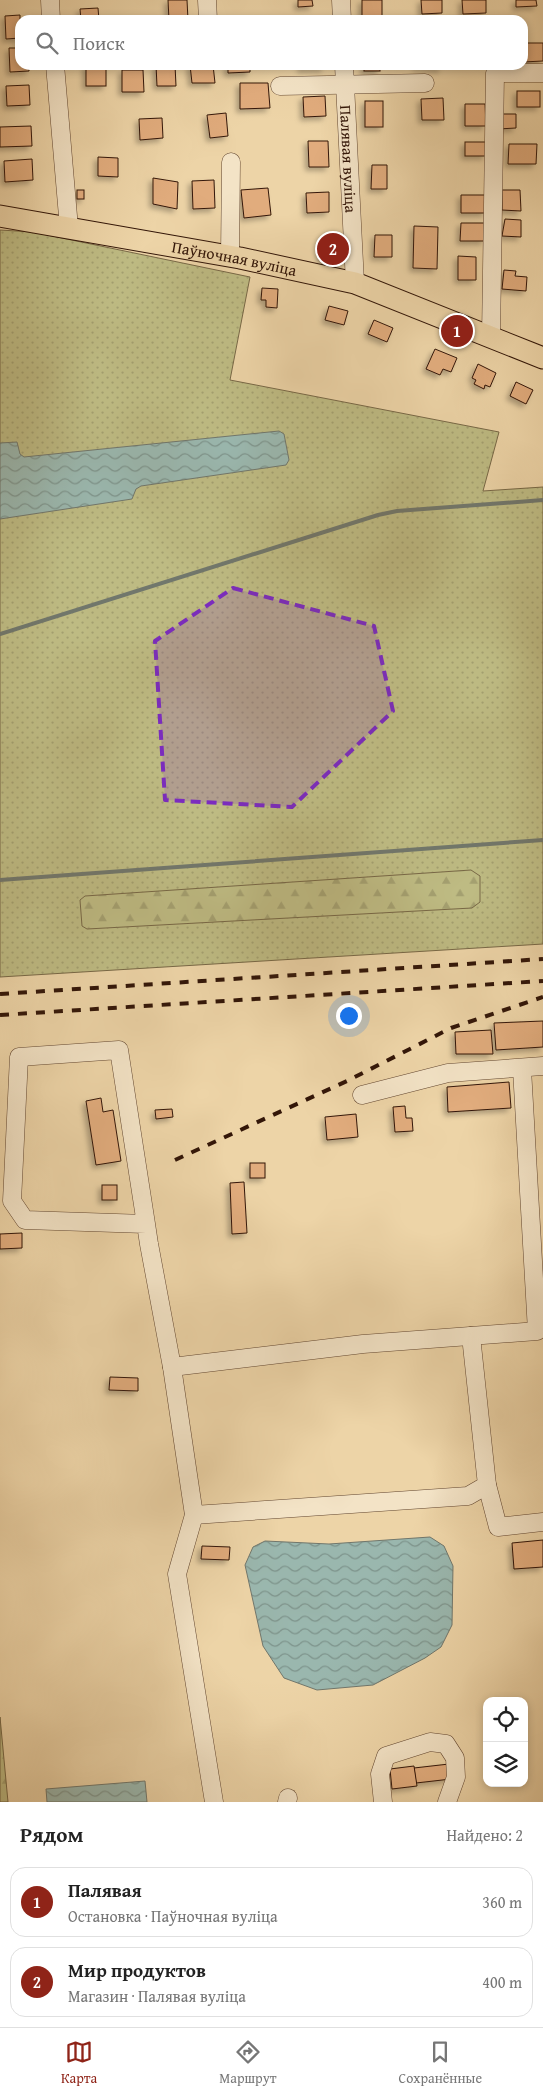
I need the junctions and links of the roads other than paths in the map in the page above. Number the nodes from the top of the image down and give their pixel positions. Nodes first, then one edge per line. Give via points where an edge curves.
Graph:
1 (50, 0) edge
2 (208, 0) edge
3 (341, 0) edge
4 (52, 15) edge
5 (208, 15) edge
6 (342, 15) edge
7 (55, 70) edge
8 (344, 70) edge
9 (495, 70) edge
10 (507, 70) edge
11 (543, 73) edge
12 (425, 83) dead end
13 (345, 85) junction
14 (280, 86) dead end
15 (231, 162) dead end
16 (0, 216) edge
17 (70, 228) junction
18 (230, 256) junction
19 (355, 283) junction
20 (491, 337) junction
21 (543, 358) edge
22 (543, 1066) edge
23 (522, 1069) junction
24 (362, 1095) dead end
25 (146, 1224) junction
26 (537, 1243) edge
27 (471, 1336) junction
28 (172, 1367) junction
29 (487, 1486) junction
30 (194, 1515) junction
31 (543, 1522) edge
32 (214, 1802) edge
33 (383, 1802) edge
34 (447, 1802) edge

1 - 4 street
2 - 5 street
3 - 6 street
7 - 17 street
8 - 13 street, Палявая вуліца
9 - 20 street
10 - 11 street
12 - 13 street
13 - 14 street
13 - 19 street, Палявая вуліца
15 - 18 street
16 - 17 main road, Паўночная вуліца
17 - 18 main road, Паўночная вуліца
18 - 19 main road, Паўночная вуліца
19 - 20 main road, Паўночная вуліца
20 - 21 main road, Паўночная вуліца
22 - 23 street
23 - 24 street via 448,1073
23 - 26 street
25 - 25 street via 118,1050 19,1058 12,1201 25,1220
25 - 28 street
26 - 27 street via 537,1331
27 - 28 street via 363,1344
27 - 29 street
28 - 30 street
29 - 30 street via 468,1496
29 - 31 street via 498,1527
30 - 32 street via 177,1574
33 - 34 street via 380,1774 386,1756 430,1742 446,1744 455,1758 456,1777

